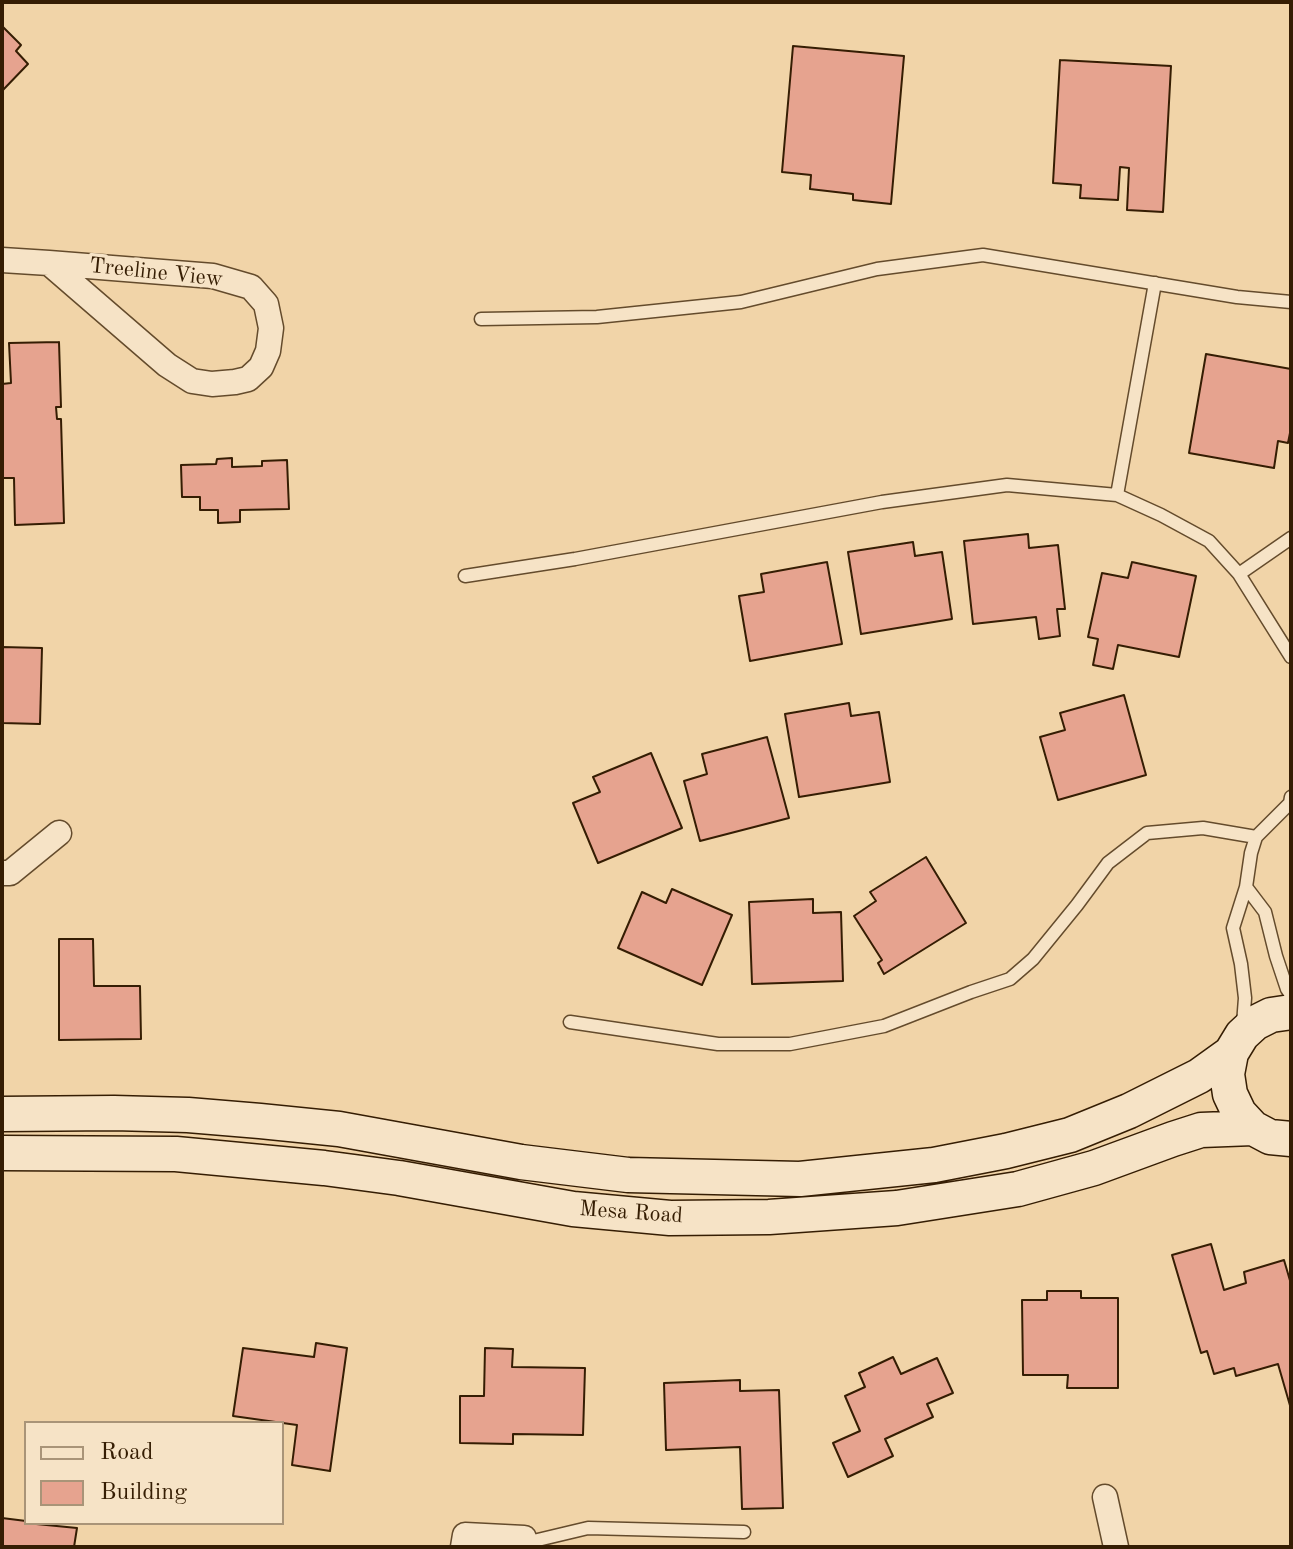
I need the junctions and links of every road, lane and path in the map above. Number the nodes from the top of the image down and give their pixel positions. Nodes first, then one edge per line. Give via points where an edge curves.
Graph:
1 (2, 260) edge
2 (49, 263) junction
3 (1155, 283) junction
4 (1291, 302) edge
5 (481, 319) dead end
6 (1117, 495) junction
7 (1291, 538) edge
8 (1239, 574) junction
9 (465, 576) dead end
10 (1291, 657) edge
11 (1291, 797) edge
12 (59, 833) dead end
13 (1256, 837) junction
14 (2, 873) edge
15 (1246, 887) junction
16 (1291, 995) edge
17 (1291, 1012) edge
18 (570, 1022) dead end
19 (1236, 1044) junction
20 (2, 1114) edge
21 (1253, 1128) junction
22 (1290, 1141) edge
23 (2, 1153) edge
24 (1105, 1497) dead end
25 (744, 1532) dead end
26 (526, 1545) edge
27 (463, 1547) edge
28 (1116, 1547) edge

1 - 2 street, Treeline View
2 - 2 street, Treeline View via 192,381 235,382 261,367 271,328 266,304 251,287 213,276
3 - 4 lane
3 - 5 lane via 983,255 877,269 741,302 597,317
3 - 6 lane
6 - 8 lane via 1209,541
6 - 9 lane via 1007,485
7 - 8 lane
8 - 10 lane
11 - 13 lane
12 - 14 street via 10,873
13 - 15 lane
13 - 18 lane via 1203,828 1147,833 1108,863 1033,959 1010,979 884,1026 790,1044 718,1044
15 - 16 lane via 1265,912
15 - 19 lane via 1233,928 1245,998
17 - 19 main road, Mesa Road via 1255,1023
19 - 20 main road, Mesa Road via 1199,1076 1070,1135 934,1165 800,1179 628,1175 339,1129 188,1115
19 - 21 main road via 1227,1074 1230,1094
21 - 22 main road, Mesa Road
21 - 23 main road, Mesa Road via 1201,1130 1018,1189 897,1208 769,1217 670,1218 573,1209 399,1178 176,1154
24 - 28 street
25 - 26 lane via 588,1528
26 - 27 street via 524,1538 465,1535

